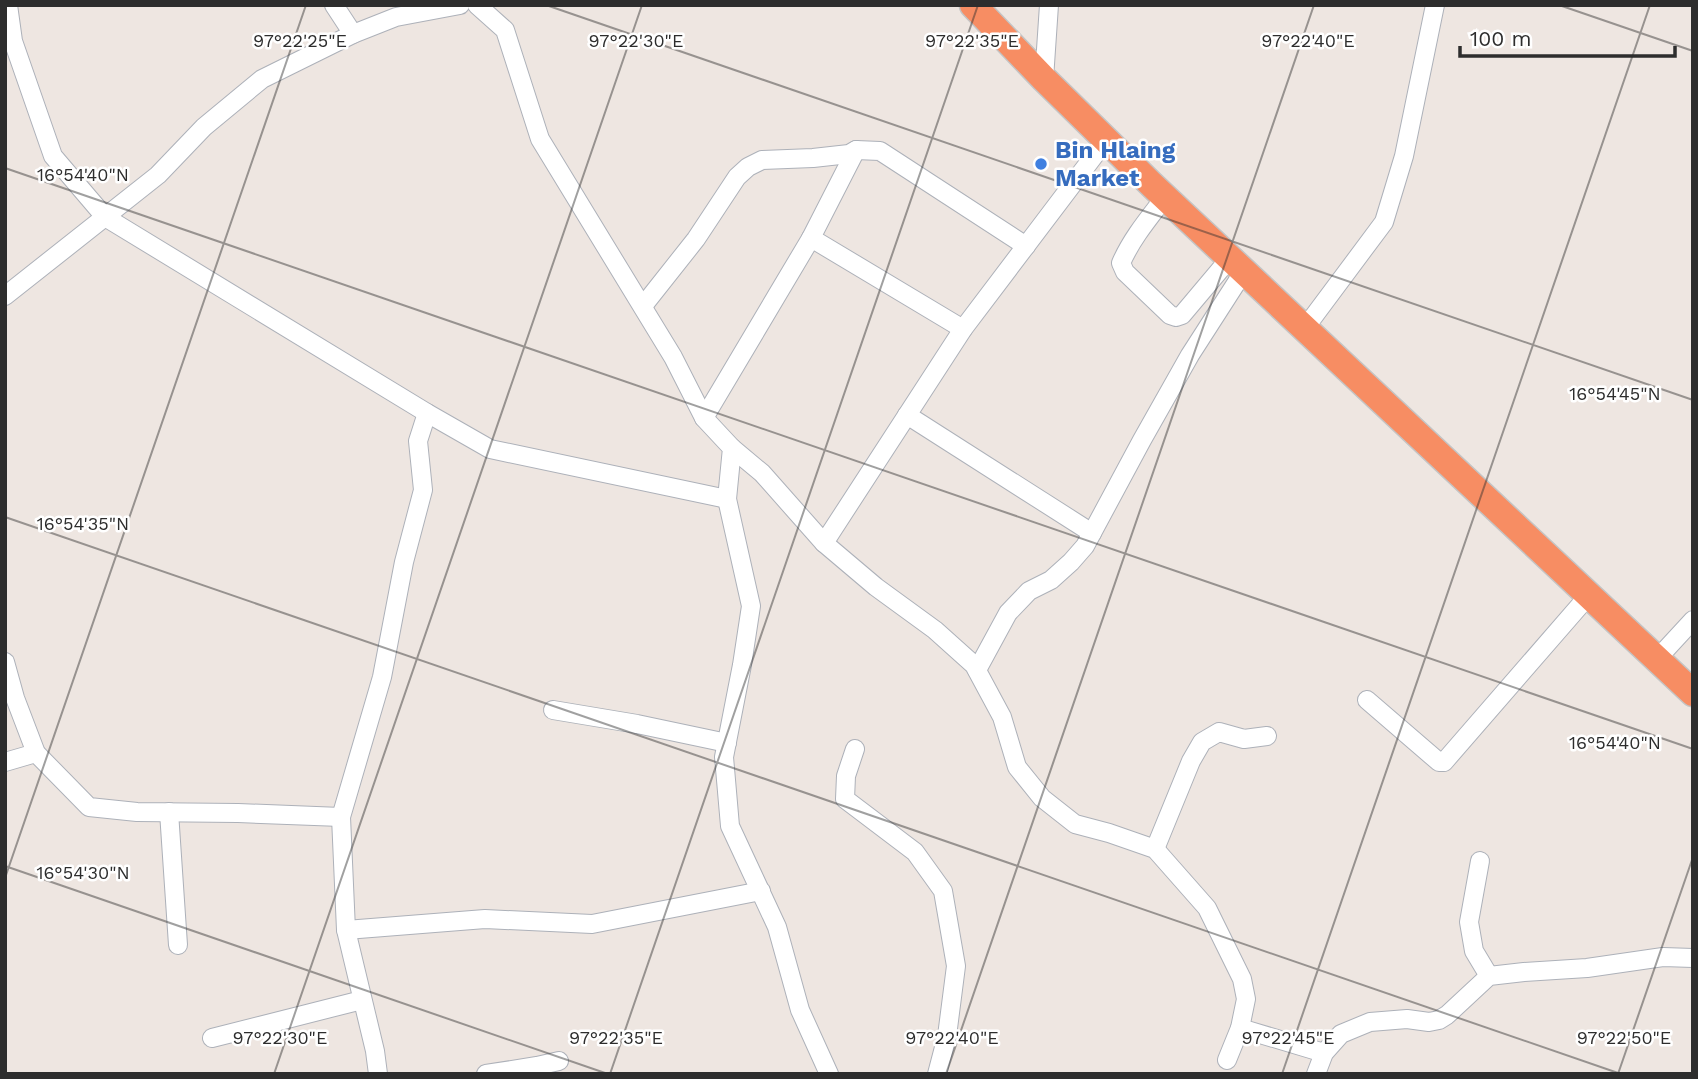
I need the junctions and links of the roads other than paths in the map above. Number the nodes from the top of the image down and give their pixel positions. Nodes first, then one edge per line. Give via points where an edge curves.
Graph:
1 (8, 5) edge
2 (334, 5) edge
3 (460, 5) edge
4 (477, 5) edge
5 (974, 5) edge
6 (1049, 5) edge
7 (1435, 5) edge
8 (354, 34) junction
9 (9, 43) edge
10 (1044, 79) junction
11 (1106, 139) junction
12 (856, 150) junction
13 (1165, 197) junction
14 (105, 217) junction
15 (811, 238) junction
16 (1026, 246) junction
17 (1237, 265) junction
18 (5, 296) edge
19 (643, 306) junction
20 (1304, 328) junction
21 (963, 329) junction
22 (427, 413) junction
23 (907, 415) junction
24 (704, 418) junction
25 (732, 448) junction
26 (727, 499) junction
27 (1092, 533) junction
28 (824, 543) junction
29 (1589, 595) junction
30 (1693, 620) edge
31 (1657, 659) junction
32 (5, 662) edge
33 (976, 670) junction
34 (1693, 693) edge
35 (1367, 700) dead end
36 (553, 710) dead end
37 (1267, 736) dead end
38 (727, 743) junction
39 (855, 748) dead end
40 (36, 753) junction
41 (5, 762) edge
42 (169, 812) junction
43 (341, 817) junction
44 (1155, 849) junction
45 (1480, 862) dead end
46 (761, 891) junction
47 (346, 930) junction
48 (178, 944) dead end
49 (1693, 958) edge
50 (1489, 976) junction
51 (362, 1000) junction
52 (1240, 1028) junction
53 (212, 1038) dead end
54 (1324, 1053) junction
55 (1227, 1060) dead end
56 (559, 1061) dead end
57 (498, 1073) edge
58 (378, 1074) edge
59 (829, 1074) edge
60 (937, 1074) edge
61 (1316, 1074) edge

1 - 9 street
2 - 8 street
3 - 8 street via 396,17
4 - 19 street via 505,30 540,139
5 - 10 highway
6 - 10 street
7 - 20 street via 1404,156 1384,222
8 - 14 street via 262,79
9 - 14 street via 53,156
10 - 11 highway
11 - 13 highway
11 - 16 street
12 - 15 street
12 - 16 street via 880,151
12 - 19 street via 762,160 748,167
13 - 17 highway
13 - 17 street via 1121,263 1170,315 1182,315
14 - 18 street
14 - 22 street
15 - 21 street
15 - 24 street
16 - 21 street
17 - 20 highway
17 - 27 street
19 - 24 street
20 - 29 highway
21 - 23 street
22 - 26 street via 490,449
22 - 43 street via 418,441 423,490 382,677
23 - 27 street
23 - 28 street
24 - 25 street
25 - 26 street
25 - 28 street via 762,473
26 - 38 street via 751,606
27 - 33 street via 1071,562 1029,591 1008,613
28 - 33 street via 935,630
29 - 31 highway
29 - 35 street via 1444,762
30 - 31 street
31 - 34 highway
32 - 40 street
33 - 44 street via 1002,717 1017,767 1042,798 1075,824
36 - 38 street
37 - 44 street via 1244,739 1219,732 1202,742
38 - 46 street via 724,757 730,826
39 - 60 street via 845,799 915,852 943,891 956,966
40 - 41 street
40 - 42 street via 89,807
42 - 43 street
42 - 48 street
43 - 47 street
44 - 52 street via 1207,908 1242,979 1246,999
45 - 50 street via 1469,922 1474,951
46 - 47 street via 592,924 485,919
46 - 59 street via 777,927 800,1010
47 - 51 street
49 - 50 street via 1663,957
50 - 54 street via 1439,1020 1370,1022 1341,1034
51 - 53 street
51 - 58 street
52 - 54 street
52 - 55 street
54 - 61 street
56 - 57 street

